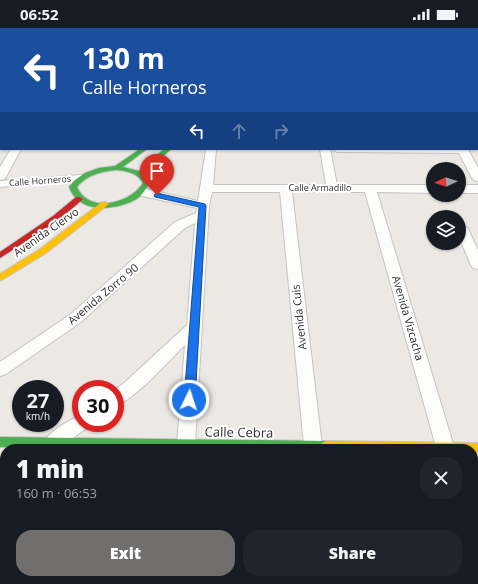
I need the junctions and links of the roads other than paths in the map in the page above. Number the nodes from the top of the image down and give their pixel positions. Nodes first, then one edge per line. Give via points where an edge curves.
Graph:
1 (15, 150) edge
2 (143, 150) edge
3 (167, 150) edge
4 (211, 150) edge
5 (325, 150) edge
6 (464, 150) edge
7 (117, 168) junction
8 (140, 174) junction
9 (0, 177) edge
10 (81, 178) junction
11 (478, 178) edge
12 (0, 184) edge
13 (207, 188) junction
14 (286, 188) junction
15 (332, 188) junction
16 (370, 188) junction
17 (426, 188) edge
18 (466, 189) edge
19 (478, 189) edge
20 (142, 192) junction
21 (79, 199) junction
22 (105, 204) junction
23 (202, 210) junction
24 (466, 231) edge
25 (478, 231) edge
26 (466, 241) edge
27 (0, 256) edge
28 (478, 265) edge
29 (0, 278) edge
30 (194, 327) junction
31 (0, 370) edge
32 (124, 392) edge
33 (72, 429) edge
34 (0, 442) edge
35 (53, 442) junction
36 (186, 444) joint
37 (313, 444) edge
38 (444, 444) edge

1 - 9 street
2 - 7 street
3 - 8 street
4 - 13 street
5 - 15 street
6 - 11 street
7 - 8 street
7 - 10 street via 93,172
8 - 20 street via 146,185
10 - 12 street, Calle Horneros
10 - 21 street via 73,188
13 - 14 street, Calle Armadillo
13 - 23 street
14 - 15 street, Calle Armadillo
14 - 37 street, Avenida Cuis
15 - 16 street, Calle Armadillo
16 - 17 street, Calle Armadillo
16 - 38 street, Avenida Vizcacha
18 - 19 street
20 - 22 street via 120,203
20 - 23 street
21 - 22 street
21 - 27 street, Avenida Ciervo
22 - 29 street, Avenida Ciervo via 43,251
23 - 30 street
23 - 31 street, Avenida Zorro 90 via 180,225 76,318
24 - 25 street
26 - 28 street
30 - 32 street
30 - 36 street
33 - 35 street
34 - 35 street, Calle Cebra
35 - 36 street, Calle Cebra

